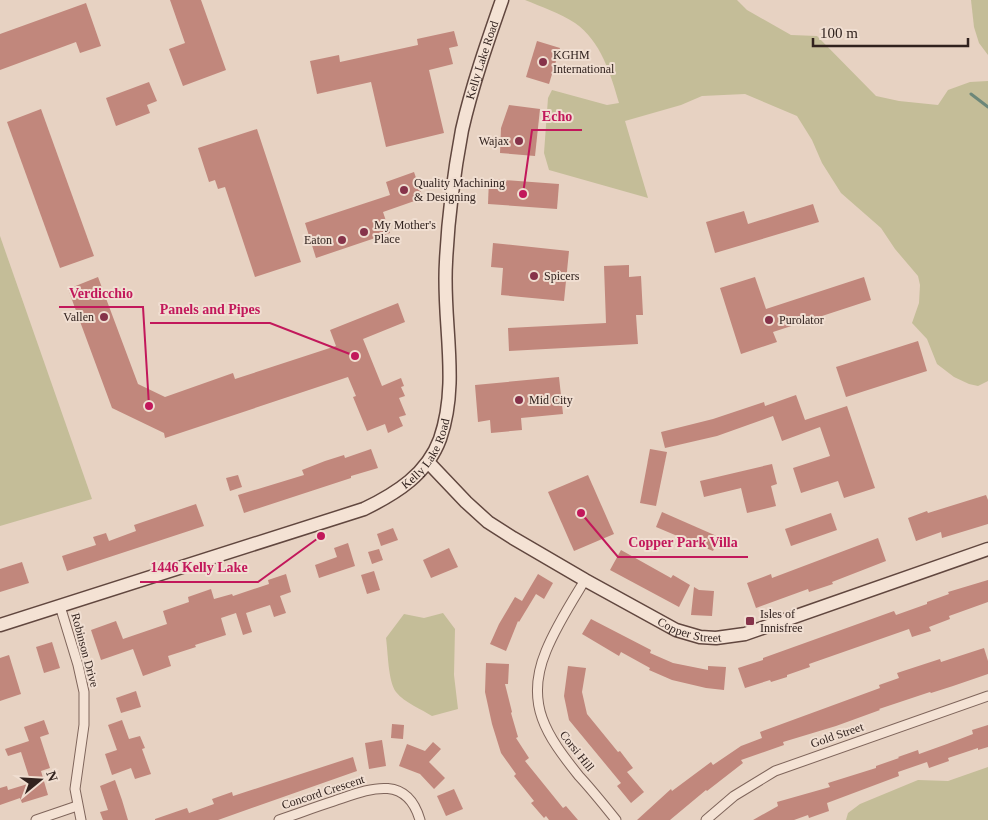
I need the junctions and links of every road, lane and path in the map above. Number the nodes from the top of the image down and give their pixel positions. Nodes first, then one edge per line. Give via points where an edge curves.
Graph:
1 (502, 0) edge
2 (428, 462) junction
3 (988, 550) edge
4 (585, 580) junction
5 (60, 606) junction
6 (0, 625) edge
7 (988, 696) edge
8 (77, 806) junction
9 (36, 820) edge
10 (81, 820) edge
11 (278, 820) edge
12 (420, 820) edge
13 (616, 820) edge
14 (706, 820) edge

1 - 2 street, Kelly Lake Road via 475,80 456,170 445,290 449,405 439,440
2 - 4 street, Copper Street via 488,522
2 - 5 street, Kelly Lake Road via 413,479 390,496 364,509
3 - 4 street, Copper Street via 732,637 700,637 667,627
4 - 13 street, Corsi Hill via 545,652 538,699 541,717 554,744
5 - 6 street, Kelly Lake Road
5 - 8 street, Robinson Drive via 84,692
7 - 14 street, Gold Street via 775,771 734,796
8 - 9 street
8 - 10 street, Robinson Drive
11 - 12 street, Concord Crescent via 366,790 386,788 408,798

